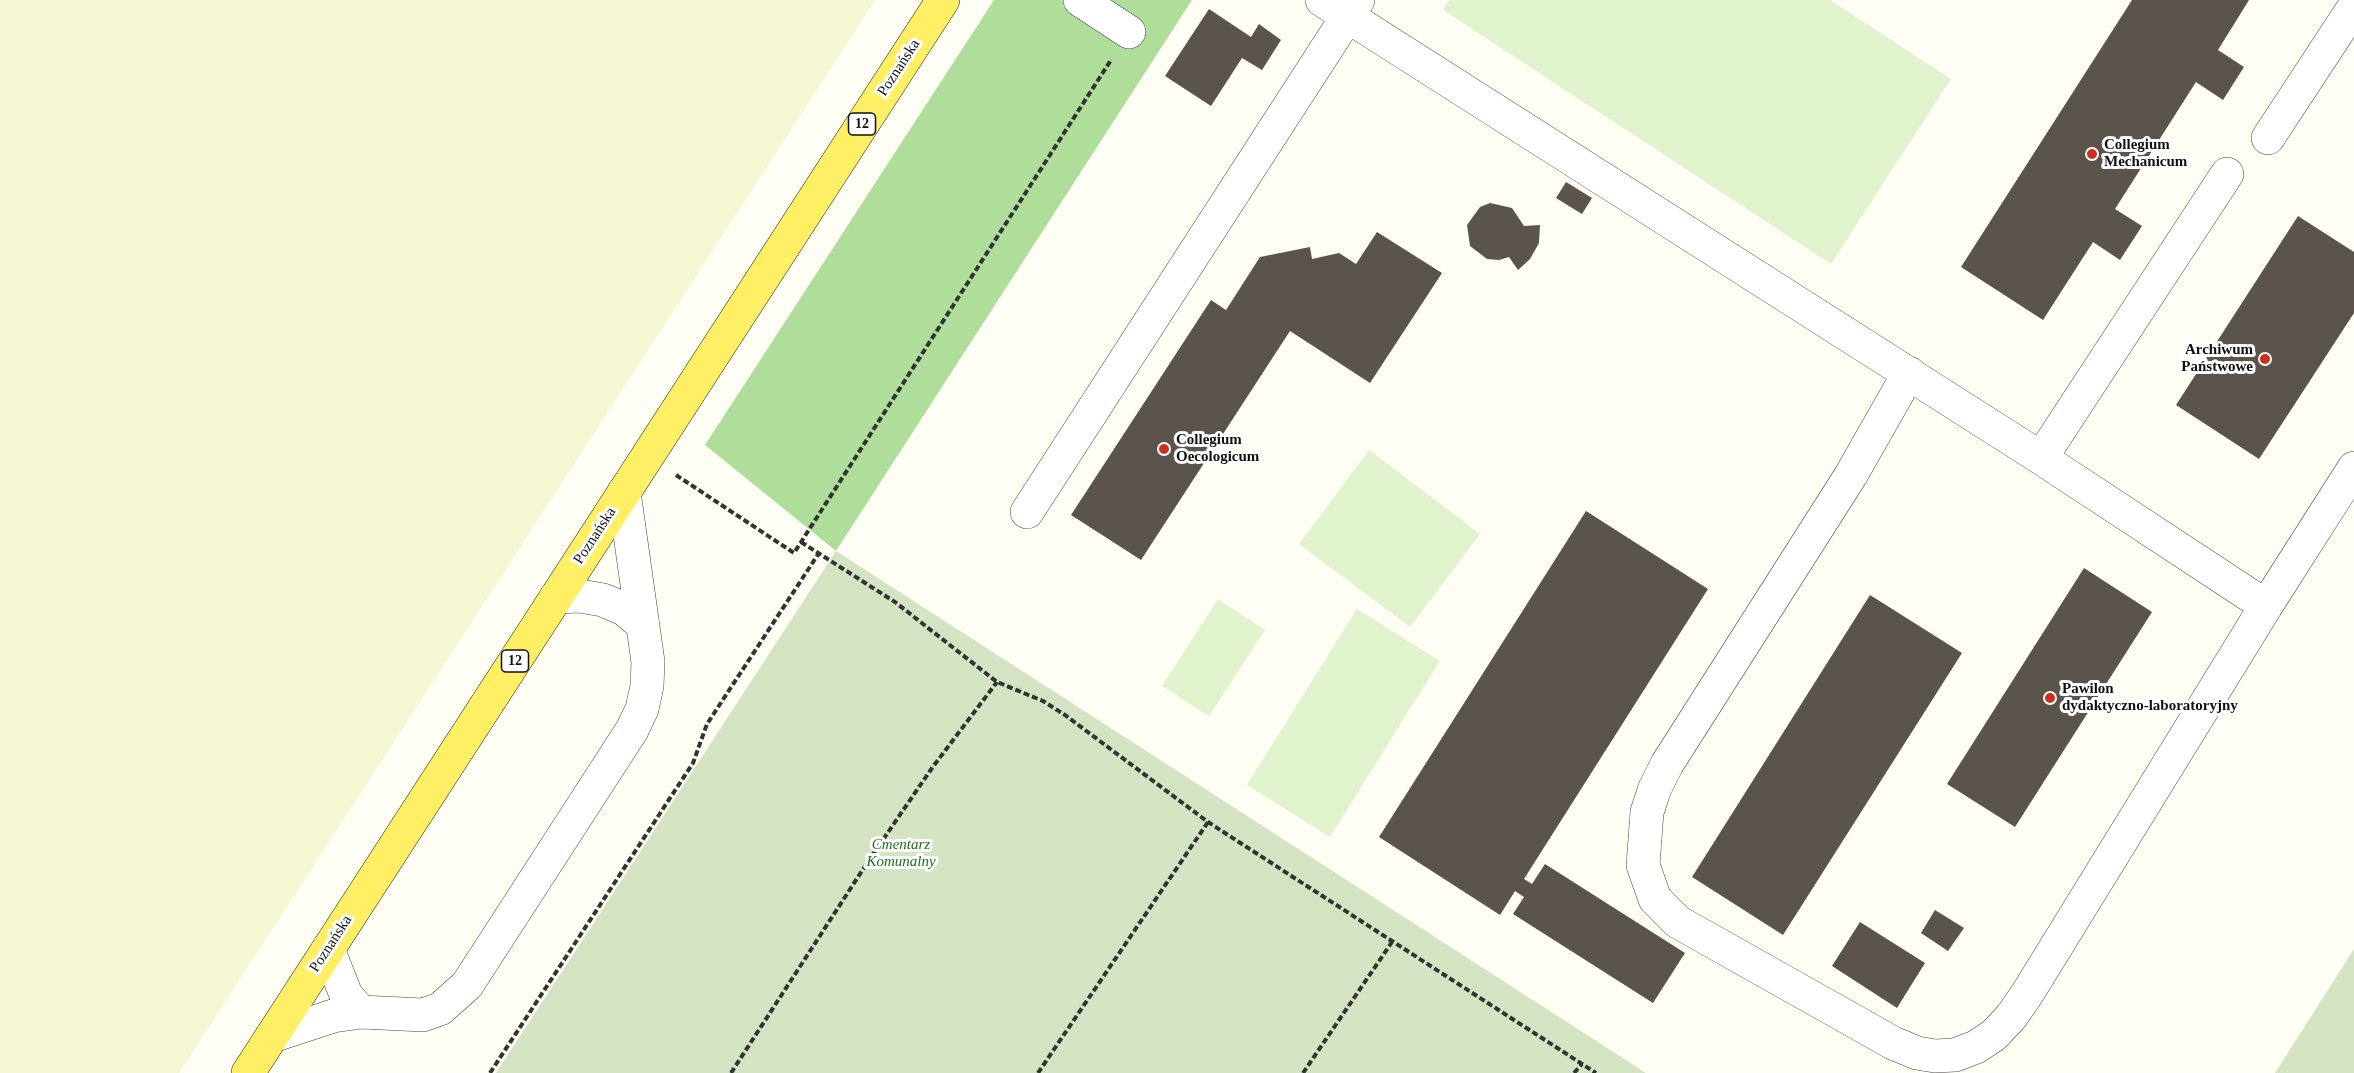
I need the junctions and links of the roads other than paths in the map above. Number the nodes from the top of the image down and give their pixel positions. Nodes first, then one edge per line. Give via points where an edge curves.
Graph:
1 (943, 0) edge
2 (1080, 0) edge
3 (1342, 5) edge
4 (2354, 7) edge
5 (1129, 32) road end
6 (2268, 138) dead end
7 (2227, 174) dead end
8 (1909, 373) junction
9 (2041, 458) junction
10 (2354, 468) edge
11 (624, 492) junction
12 (1028, 512) dead end
13 (556, 597) junction
14 (2266, 606) junction
15 (643, 626) junction
16 (328, 949) junction
17 (361, 1012) junction
18 (272, 1036) junction
19 (248, 1073) edge

1 - 11 main road, Poznańska / 12
2 - 5 lane
3 - 8 lane
3 - 12 lane
4 - 6 lane
7 - 9 lane
8 - 9 lane
8 - 14 lane via 1851,475 1655,788 1647,812 1644,865 1655,899 1678,922 1901,1046 1935,1056 1955,1055 1976,1047 2012,1017
9 - 14 lane
10 - 14 lane
11 - 13 main road, Poznańska / 12
11 - 15 lane
13 - 15 lane via 603,600 624,609
13 - 16 main road, Poznańska / 12
15 - 17 lane via 647,686 632,730 467,986 440,1010 423,1015
16 - 17 lane via 346,995
16 - 18 main road, Poznańska / 12
17 - 18 lane via 303,1023
18 - 19 main road, Poznańska / 12

